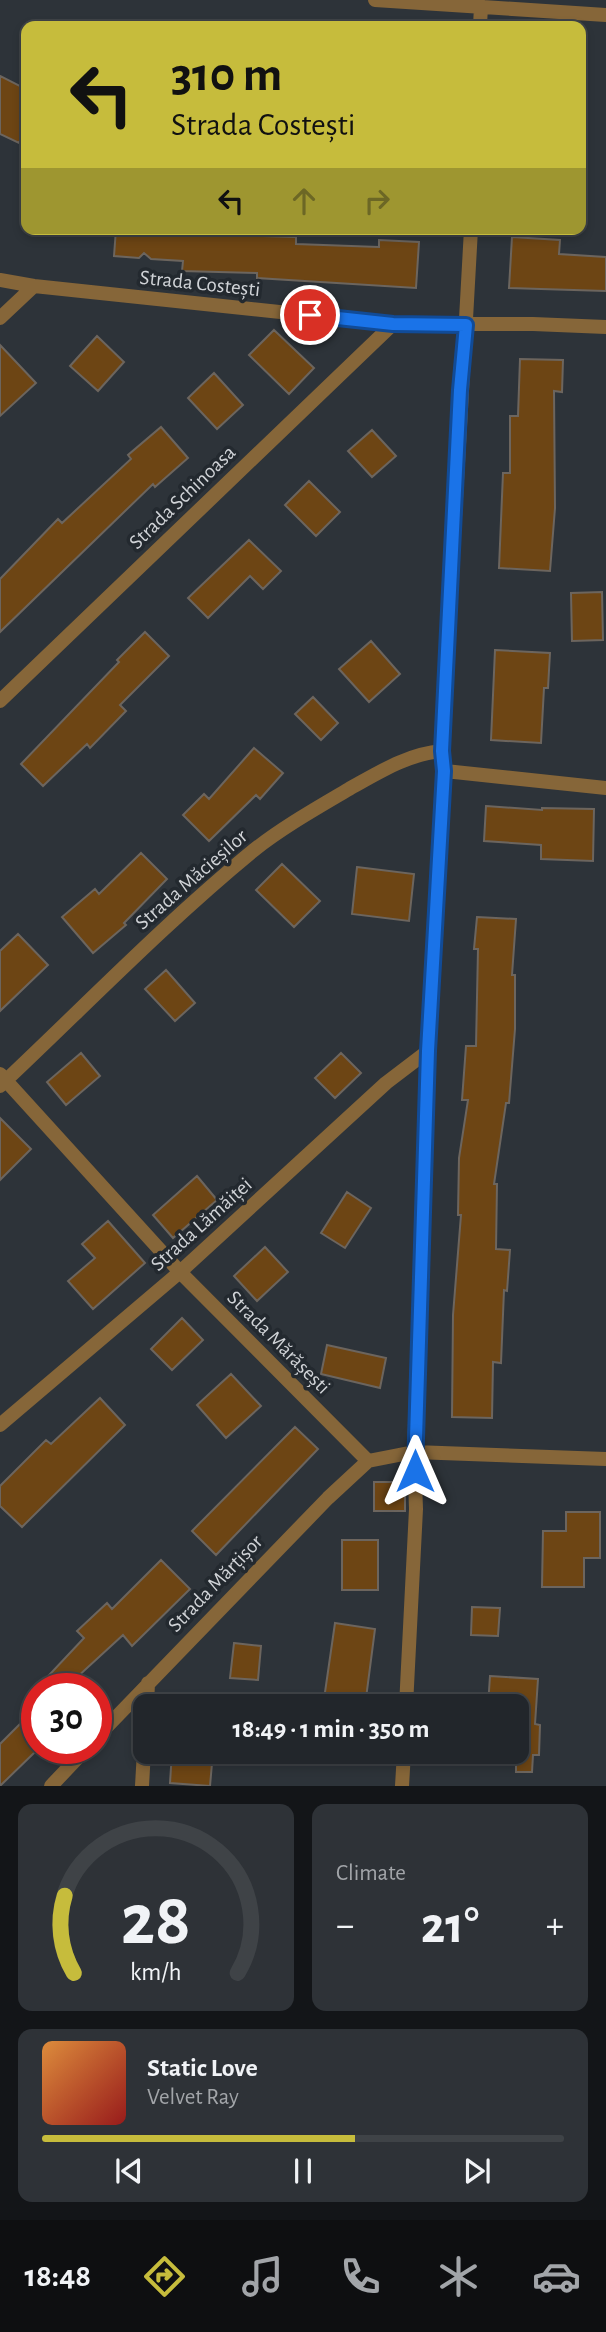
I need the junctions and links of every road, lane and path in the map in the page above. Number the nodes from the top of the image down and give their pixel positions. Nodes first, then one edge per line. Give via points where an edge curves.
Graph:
1 (375, 0) edge
2 (481, 6) junction
3 (606, 15) edge
4 (480, 21) edge
5 (471, 235) edge
6 (0, 280) edge
7 (34, 286) junction
8 (0, 318) edge
9 (393, 324) junction
10 (466, 325) junction
11 (606, 327) edge
12 (0, 701) edge
13 (442, 751) junction
14 (444, 771) junction
15 (606, 788) edge
16 (428, 1051) junction
17 (2, 1080) edge
18 (180, 1272) junction
19 (0, 1424) edge
20 (414, 1452) junction
21 (606, 1459) edge
22 (368, 1461) junction
23 (148, 1683) junction
24 (148, 1694) edge
25 (407, 1694) edge
26 (112, 1721) edge
27 (72, 1764) edge
28 (143, 1764) edge
29 (403, 1764) edge
30 (51, 1786) edge
31 (142, 1786) edge
32 (402, 1786) edge

1 - 2 street
2 - 3 street
2 - 4 street
5 - 10 street
6 - 7 street, Strada Costești
7 - 8 street
7 - 9 street, Strada Costești
9 - 10 street, Strada Costești
9 - 12 street, Strada Schinoasa
10 - 11 street, Strada Costești
10 - 13 street
13 - 14 street
13 - 17 street, Strada Măcieșilor via 382,770 255,849
14 - 15 street
14 - 16 street
16 - 18 street, Strada Lămăiței via 386,1083
16 - 20 street
17 - 18 street, Strada Mărășești
18 - 19 street, Strada Lămăiței
18 - 22 street, Strada Mărășești
20 - 21 street
20 - 22 street
20 - 25 street via 416,1509
22 - 23 street, Strada Mărțișor
23 - 24 street
23 - 26 street, Strada Mărțișor
27 - 30 street
28 - 31 street
29 - 32 street

